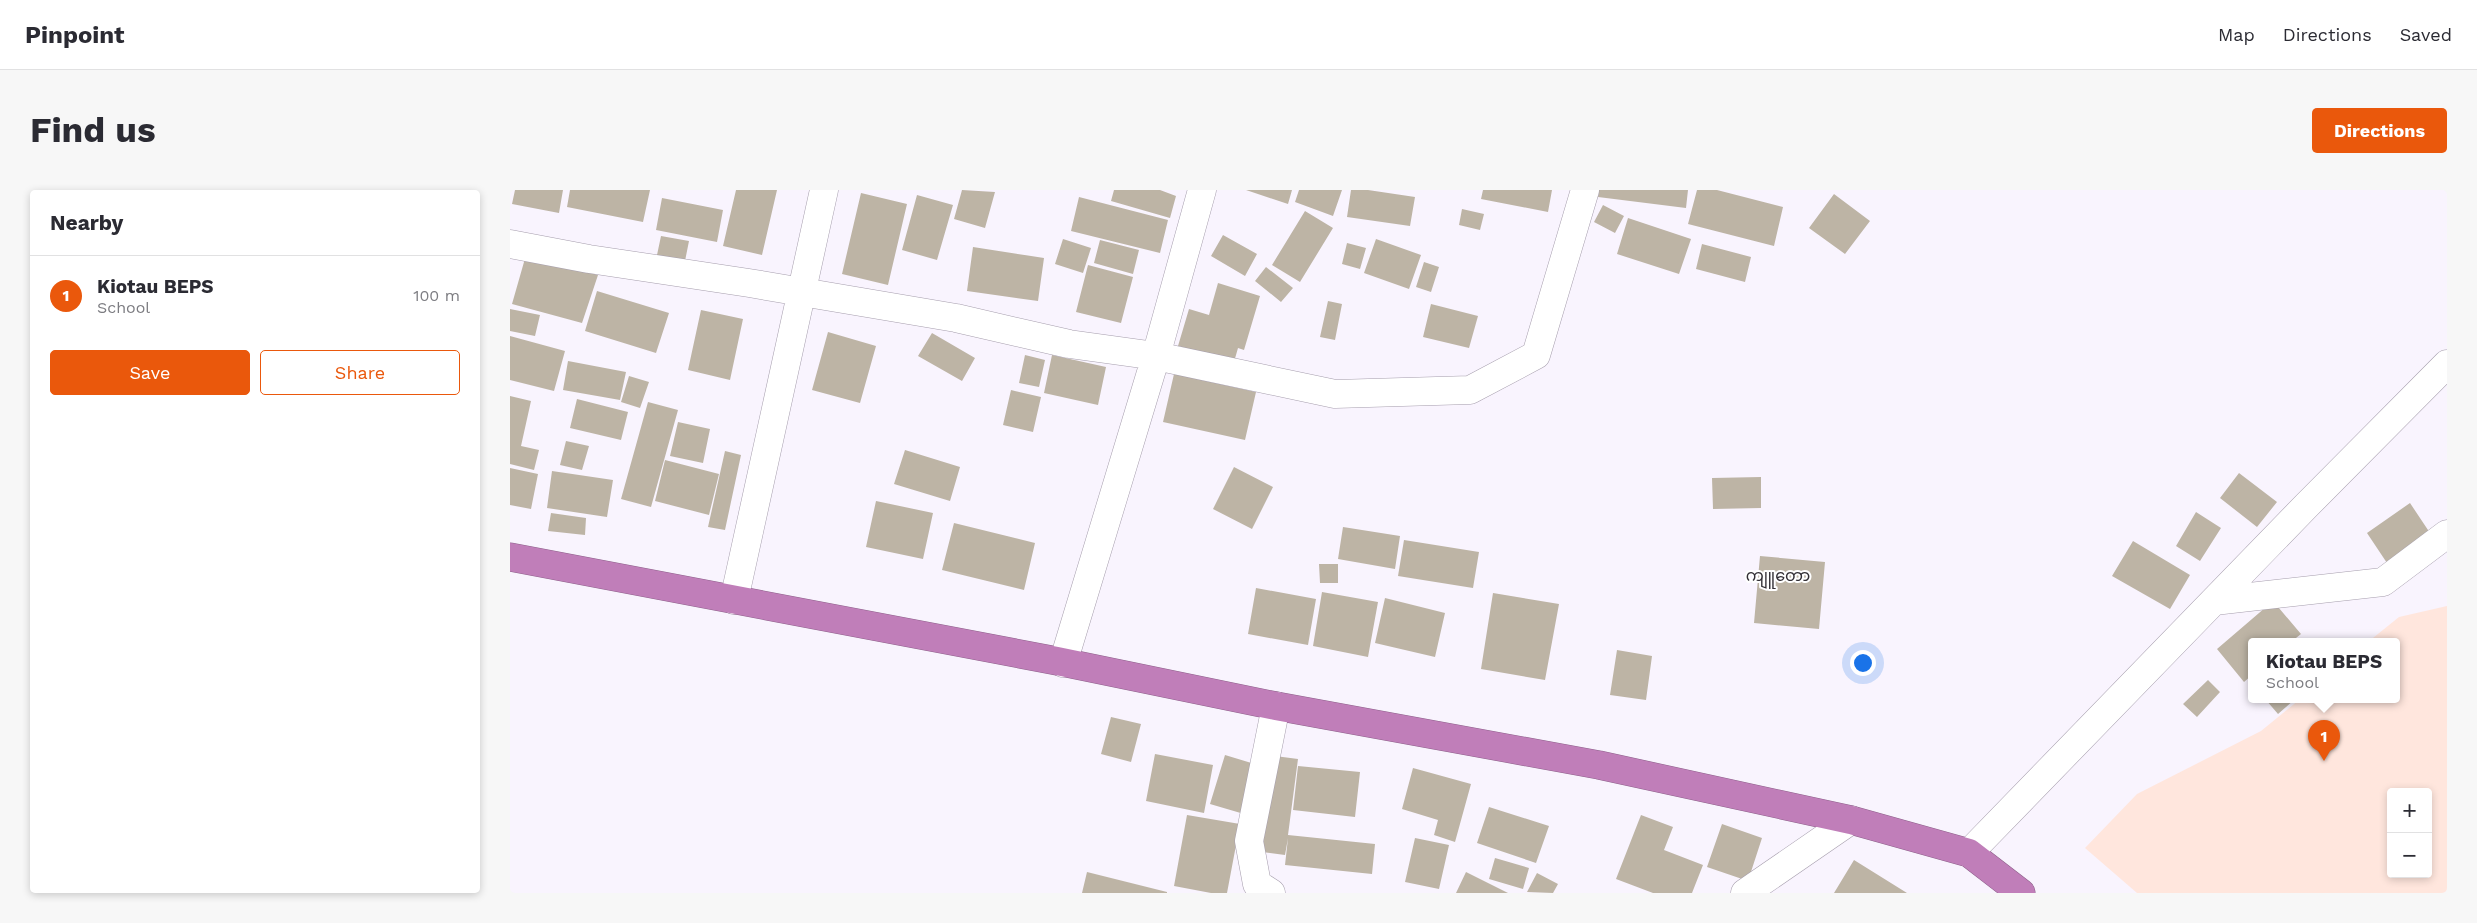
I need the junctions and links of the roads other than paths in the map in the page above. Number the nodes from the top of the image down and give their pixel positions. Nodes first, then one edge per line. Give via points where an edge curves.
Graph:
1 (824, 190) edge
2 (1202, 190) edge
3 (1585, 190) edge
4 (510, 244) edge
5 (801, 292) junction
6 (1156, 356) junction
7 (2447, 364) edge
8 (2447, 534) edge
9 (510, 557) edge
10 (734, 600) junction
11 (2214, 601) junction
12 (1069, 664) junction
13 (1276, 706) junction
14 (1851, 820) junction
15 (1969, 853) junction
16 (1271, 893) edge
17 (1745, 893) edge
18 (2022, 893) edge

1 - 5 street
2 - 6 street
3 - 6 street via 1536,355 1470,390 1335,394
4 - 5 street via 589,260
5 - 6 street via 956,318 1069,344
5 - 10 street
6 - 12 street
7 - 11 street
8 - 11 street via 2383,582
9 - 10 highway
10 - 12 highway
11 - 15 street
12 - 13 highway
13 - 14 highway via 1599,765
13 - 16 street via 1249,841 1257,884
14 - 15 highway
14 - 17 street
15 - 18 highway

